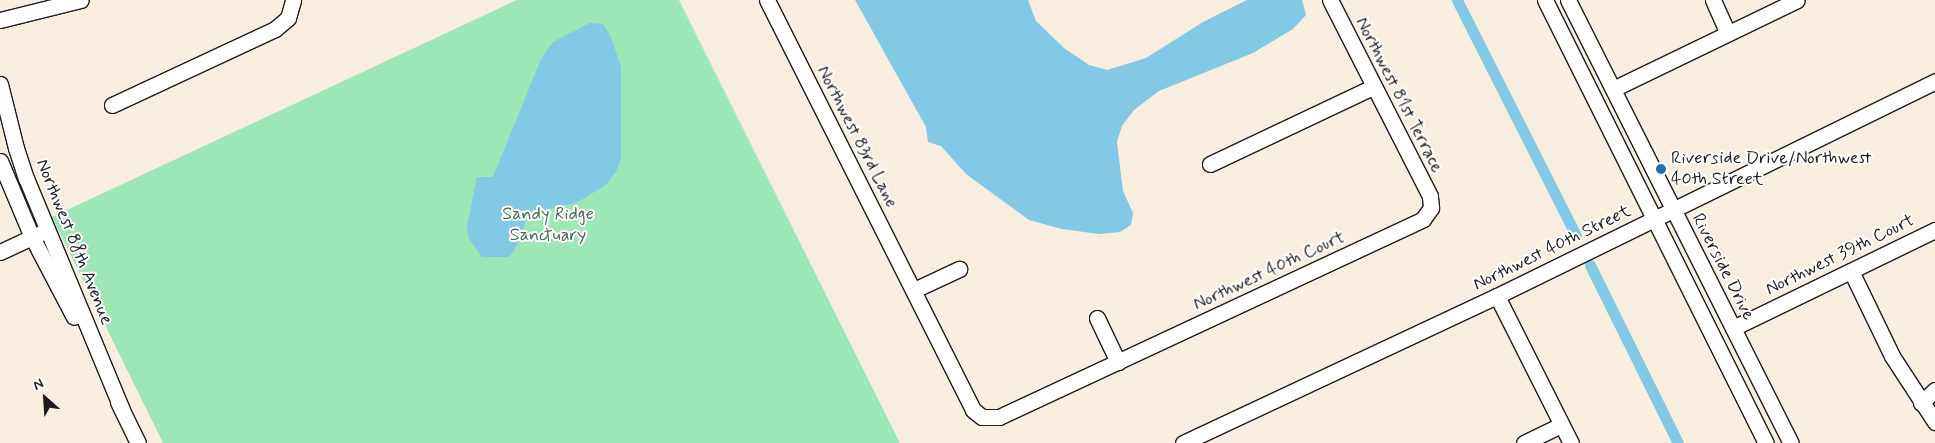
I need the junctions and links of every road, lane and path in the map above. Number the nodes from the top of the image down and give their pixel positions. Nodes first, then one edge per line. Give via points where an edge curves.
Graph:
1 (81, 0) edge
2 (293, 0) edge
3 (767, 0) edge
4 (1330, 0) edge
5 (1546, 0) edge
6 (1568, 0) edge
7 (1713, 0) edge
8 (1797, 0) edge
9 (0, 20) edge
10 (1728, 33) junction
11 (1935, 82) edge
12 (0, 84) edge
13 (1373, 88) junction
14 (1613, 89) junction
15 (112, 105) dead end
16 (0, 161) edge
17 (1210, 164) dead end
18 (1431, 208) joint
19 (1673, 210) junction
20 (1656, 218) junction
21 (47, 230) junction
22 (1935, 230) edge
23 (32, 237) junction
24 (0, 252) edge
25 (959, 269) dead end
26 (1851, 271) junction
27 (914, 290) junction
28 (1496, 296) junction
29 (1097, 318) dead end
30 (1734, 328) junction
31 (1118, 362) junction
32 (1935, 390) edge
33 (1921, 403) junction
34 (122, 410) junction
35 (982, 417) joint
36 (1935, 422) edge
37 (1562, 425) junction
38 (138, 443) edge
39 (1183, 443) edge
40 (1524, 443) edge
41 (1571, 443) edge
42 (1766, 443) edge
43 (1791, 443) edge

1 - 9 street
2 - 15 street via 288,18 275,29
3 - 27 street, Northwest 83rd Lane
4 - 13 street, Northwest 81st Terrace
5 - 20 street
6 - 14 street, Riverside Drive
7 - 10 street
8 - 10 street
10 - 14 street
11 - 19 street, Northwest 40th Street
12 - 21 street, Northwest 88th Avenue via 16,148
13 - 17 street
13 - 18 street, Northwest 81st Terrace via 1430,196
14 - 19 street, Riverside Drive
16 - 23 street, Northwest 88th Avenue
18 - 31 street, Northwest 40th Court via 1423,219
19 - 20 street, Northwest 40th Street
19 - 30 street, Riverside Drive
20 - 28 street, Northwest 40th Street
20 - 42 street
21 - 23 street
21 - 34 street, Northwest 88th Avenue
22 - 26 street, Northwest 39th Court
23 - 24 street
23 - 34 street, Northwest 88th Avenue
25 - 27 street
26 - 30 street, Northwest 39th Court
26 - 33 street via 1892,356
27 - 35 street, Northwest 83rd Lane via 973,410
28 - 37 street
28 - 39 street, Northwest 40th Street
29 - 31 street
30 - 43 street, Riverside Drive
31 - 35 street, Northwest 40th Court via 999,417
32 - 33 street
33 - 36 street
34 - 38 street, Northwest 88th Avenue
37 - 40 street
37 - 41 street

